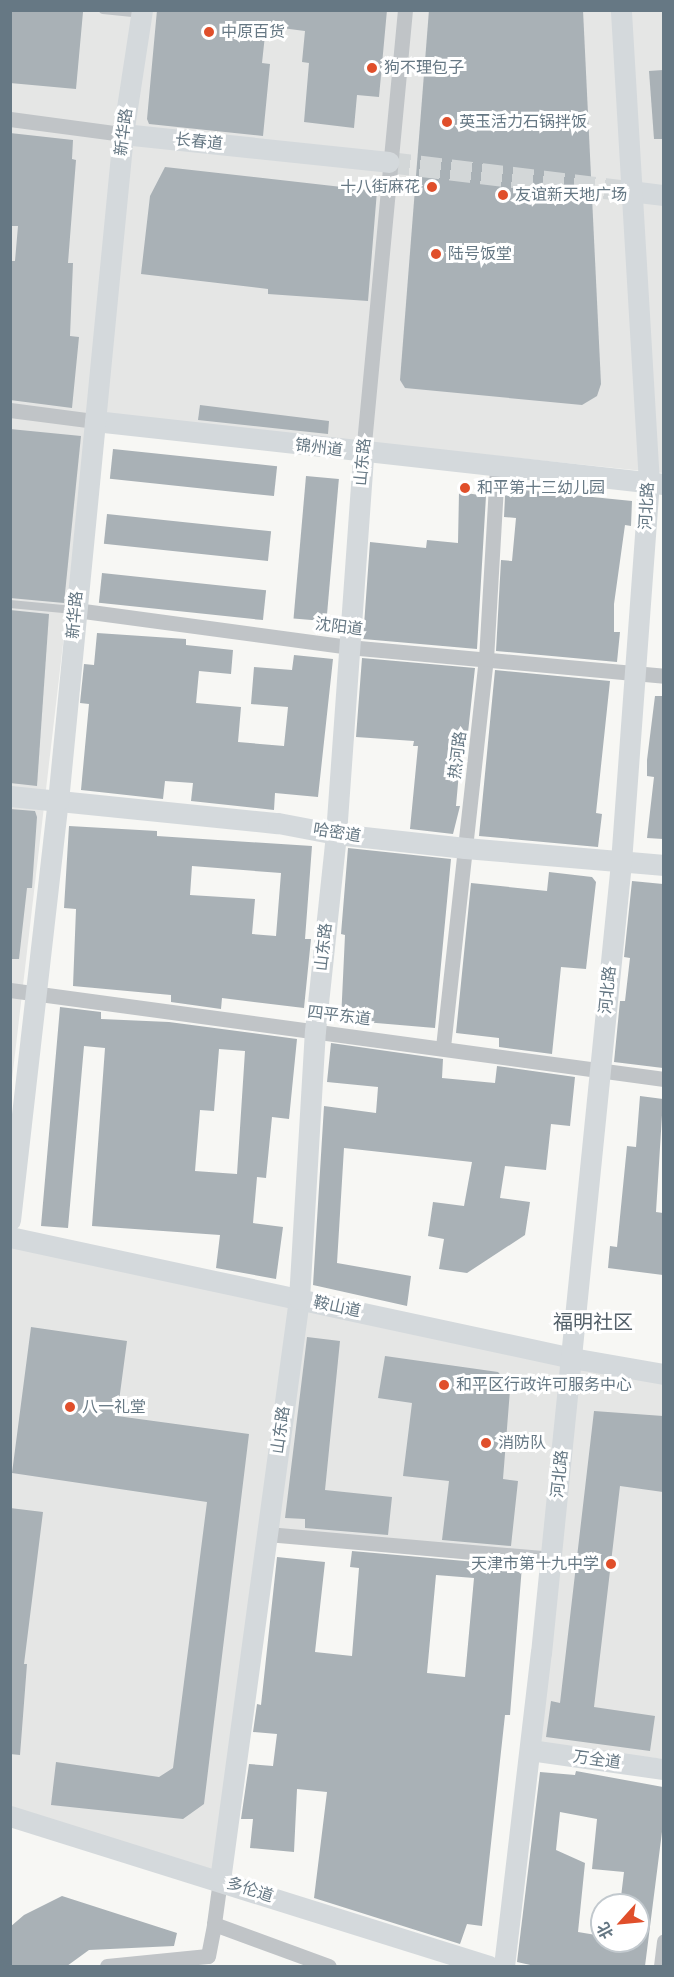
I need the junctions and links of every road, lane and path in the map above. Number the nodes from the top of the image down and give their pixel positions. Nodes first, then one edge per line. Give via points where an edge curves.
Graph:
1 (104, 10) edge
2 (405, 10) edge
3 (621, 10) edge
4 (142, 13) edge
5 (10, 118) edge
6 (123, 134) junction
7 (389, 162) junction
8 (630, 191) junction
9 (663, 195) edge
10 (10, 410) edge
11 (94, 421) junction
12 (363, 454) junction
13 (497, 467) junction
14 (656, 483) edge
15 (10, 604) edge
16 (76, 610) junction
17 (348, 647) junction
18 (486, 660) junction
19 (634, 674) junction
20 (663, 676) edge
21 (10, 796) edge
22 (58, 801) junction
23 (336, 834) junction
24 (465, 848) junction
25 (621, 862) junction
26 (663, 865) edge
27 (10, 990) edge
28 (36, 993) junction
29 (315, 1031) junction
30 (443, 1047) junction
31 (600, 1068) junction
32 (663, 1079) edge
33 (10, 1220) edge
34 (10, 1237) edge
35 (299, 1299) junction
36 (572, 1358) junction
37 (663, 1374) edge
38 (267, 1534) junction
39 (551, 1559) junction
40 (530, 1750) junction
41 (663, 1769) edge
42 (10, 1816) edge
43 (220, 1880) junction
44 (214, 1924) junction
45 (663, 1941) edge
46 (107, 1966) edge
47 (329, 1966) edge
48 (489, 1966) edge
49 (504, 1966) edge
50 (661, 1966) edge

1 - 4 lane
2 - 7 street, 山东路
3 - 8 street, 河北路
4 - 6 street, 新华路
5 - 6 street, 长春道
6 - 7 street, 长春道
6 - 11 street, 新华路
7 - 12 street, 山东路
8 - 9 street
8 - 14 street, 河北路
10 - 11 street, 锦州道
11 - 12 street, 锦州道
11 - 16 street, 新华路
12 - 13 street, 锦州道
12 - 17 street, 山东路
13 - 14 street, 锦州道
13 - 18 street, 热河路
14 - 19 street, 河北路
15 - 16 lane, 沈阳道
16 - 17 street, 沈阳道
16 - 22 street, 新华路
17 - 18 street, 沈阳道
17 - 23 street, 山东路
18 - 19 street, 沈阳道
18 - 24 street, 热河路
19 - 20 street, 沈阳道
19 - 25 street, 河北路
21 - 22 street, 哈密道
22 - 23 street, 哈密道 via 278,823
22 - 28 street, 新华路
23 - 24 street, 哈密道
23 - 29 street, 山东路
24 - 25 street, 哈密道
24 - 30 street, 热河路
25 - 26 street, 哈密道
25 - 31 street, 河北路
27 - 28 street, 四平东道
28 - 29 street, 四平东道
28 - 33 street, 新华路
29 - 30 street, 四平东道
29 - 35 street, 山东路
30 - 31 street, 四平东道
31 - 32 street, 四平东道
31 - 36 street, 河北路
34 - 35 street, 鞍山道
35 - 36 street, 鞍山道
35 - 38 street, 山东路
36 - 37 street, 鞍山道
36 - 39 street, 河北路
38 - 39 street
38 - 43 street, 山东路
39 - 40 street, 河北路
40 - 41 street, 万全道
40 - 49 street, 河北路
42 - 43 street, 多伦道
43 - 44 street
43 - 48 street, 多伦道
44 - 46 street via 208,1956
44 - 47 street
45 - 50 street

